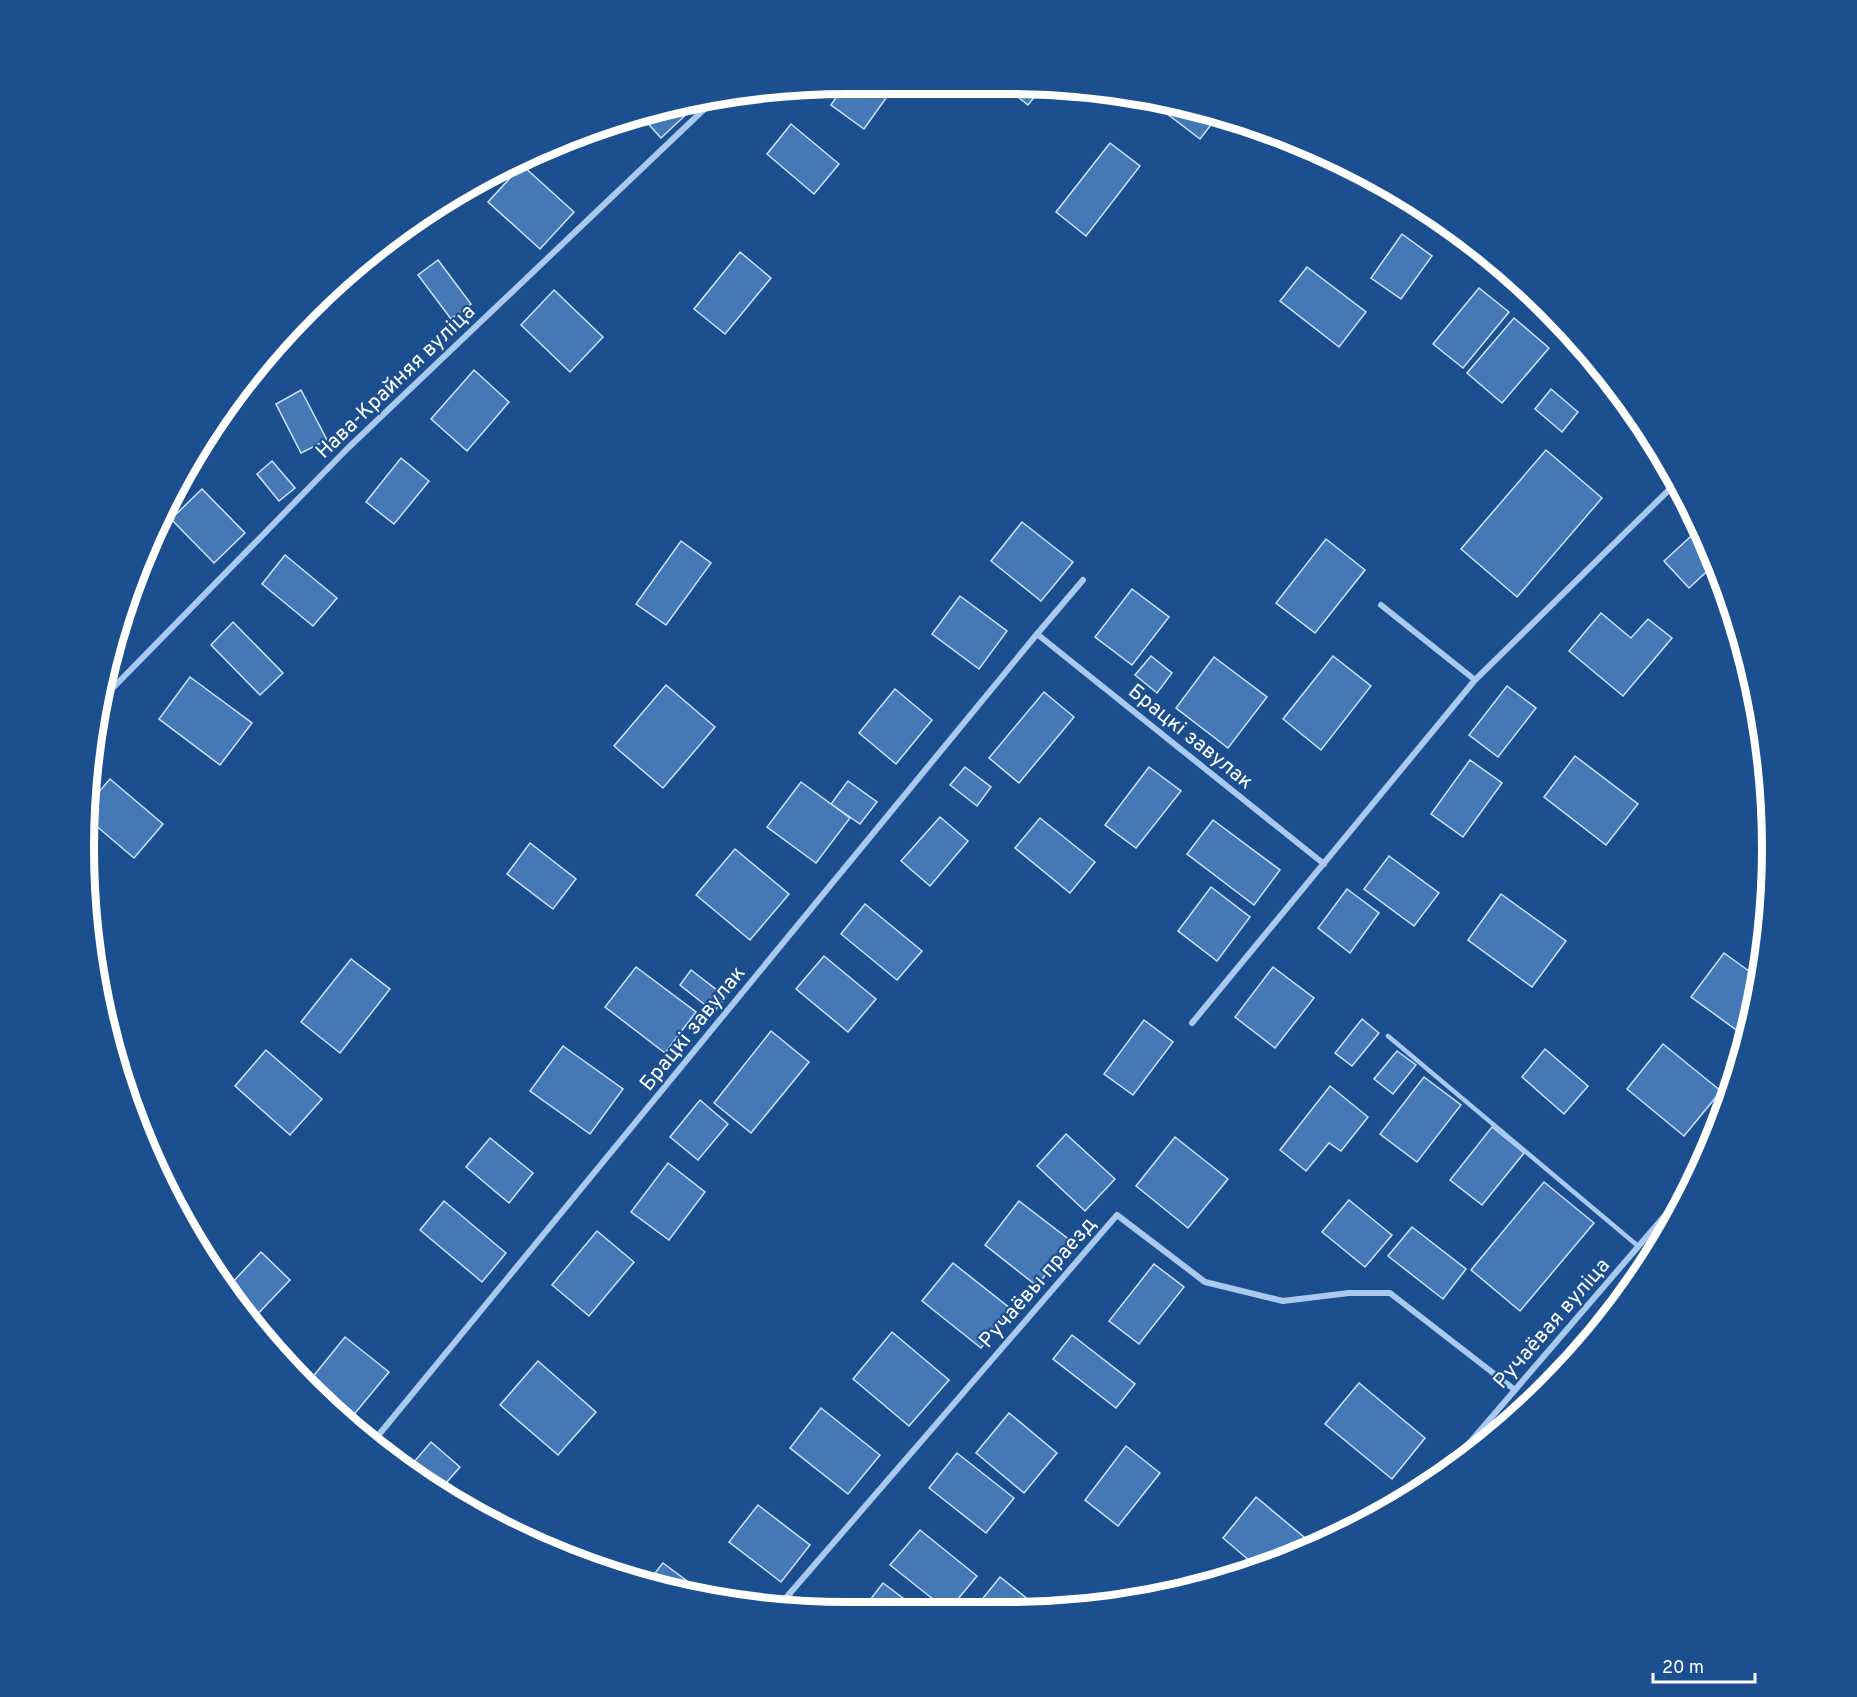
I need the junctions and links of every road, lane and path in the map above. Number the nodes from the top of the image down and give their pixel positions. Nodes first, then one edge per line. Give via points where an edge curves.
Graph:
1 (705, 108) edge
2 (1670, 489) edge
3 (1083, 580) dead end
4 (1381, 605) dead end
5 (1037, 634) junction
6 (1475, 680) junction
7 (112, 689) edge
8 (1324, 864) junction
9 (1192, 1023) dead end
10 (1388, 1036) dead end
11 (1670, 1209) edge
12 (1638, 1246) junction
13 (1515, 1390) junction
14 (377, 1437) edge
15 (1463, 1450) edge
16 (788, 1595) junction
17 (784, 1599) edge
18 (796, 1601) edge

1 - 7 street, Нава-Крайняя вуліца via 347,449
2 - 6 street
3 - 5 street, Брацкі завулак
4 - 6 street
5 - 8 street, Брацкі завулак
5 - 14 street, Брацкі завулак
6 - 8 street
8 - 9 street
10 - 12 lane
11 - 12 street, Ручаёвая вуліца
12 - 13 street, Ручаёвая вуліца
13 - 15 street, Ручаёвая вуліца
13 - 16 street, Ручаёвы праезд via 1389,1293 1283,1301 1205,1282 1117,1215
16 - 17 street, Ручаёвы праезд
16 - 18 lane

